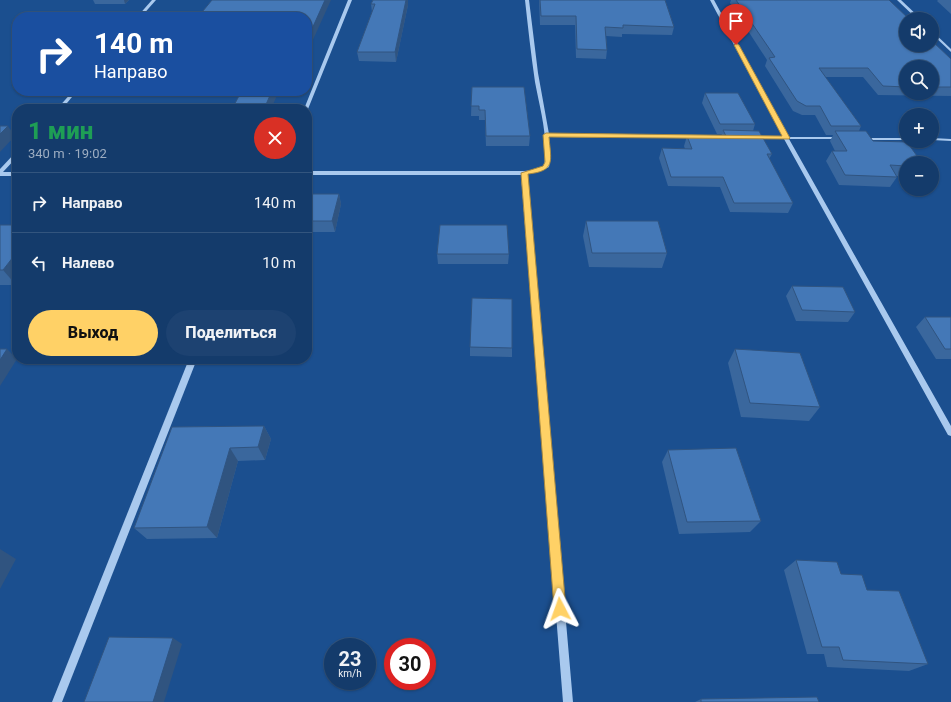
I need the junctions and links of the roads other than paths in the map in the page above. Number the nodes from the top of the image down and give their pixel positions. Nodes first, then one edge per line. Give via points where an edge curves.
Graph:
1 (154, 0) edge
2 (350, 0) edge
3 (527, 0) edge
4 (712, 0) edge
5 (899, 0) edge
6 (143, 12) edge
7 (912, 12) edge
8 (939, 39) edge
9 (951, 51) edge
10 (312, 94) edge
11 (71, 96) edge
12 (63, 104) edge
13 (546, 135) junction
14 (701, 137) edge
15 (748, 138) edge
16 (786, 138) junction
17 (842, 138) edge
18 (858, 139) edge
19 (899, 139) edge
20 (939, 139) edge
21 (951, 140) edge
22 (12, 160) edge
23 (0, 173) edge
24 (312, 173) edge
25 (524, 173) junction
26 (12, 174) edge
27 (192, 364) edge
28 (951, 433) edge
29 (57, 702) edge
30 (568, 702) edge

1 - 6 street
2 - 10 street
3 - 13 street
4 - 16 street
5 - 7 street
8 - 9 street
11 - 12 street
13 - 14 street
13 - 25 street via 546,167
15 - 16 street
16 - 17 street
16 - 28 street
18 - 19 street
20 - 21 street
22 - 23 street
23 - 26 street
24 - 25 street
25 - 30 street
27 - 29 street

